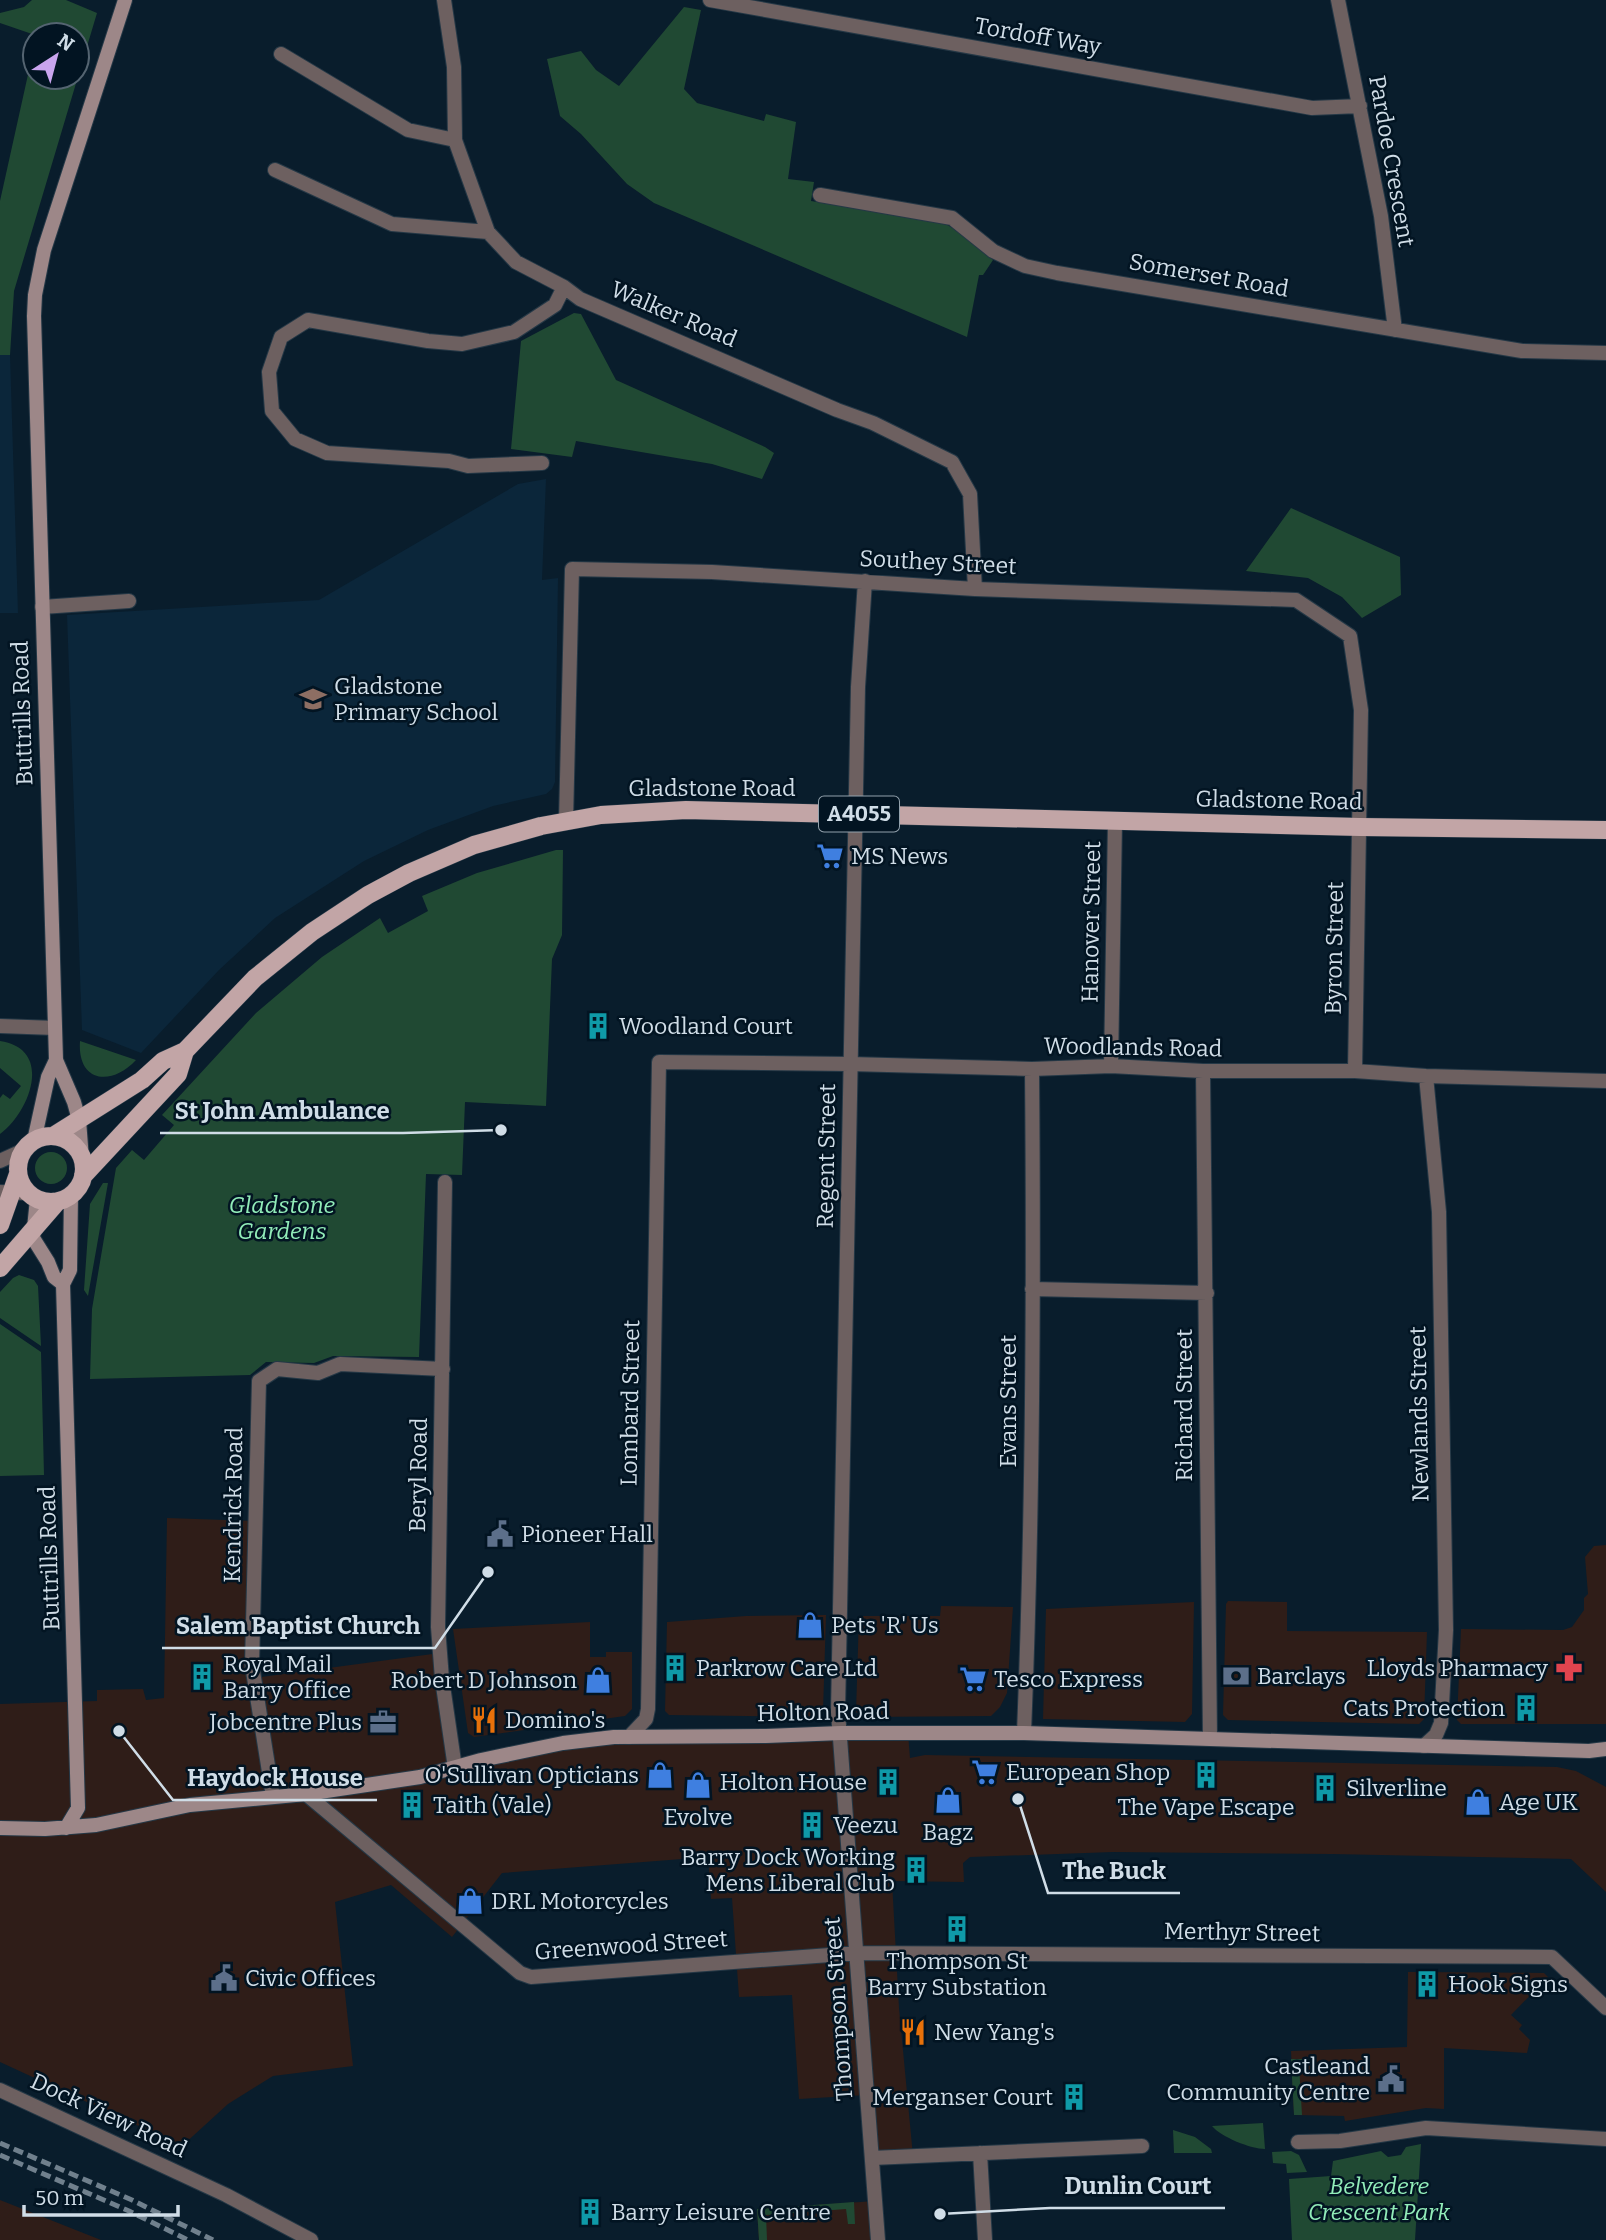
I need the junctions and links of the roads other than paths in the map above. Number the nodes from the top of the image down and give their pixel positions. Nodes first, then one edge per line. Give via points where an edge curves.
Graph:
1 (125, 0) edge
2 (444, 0) edge
3 (710, 0) edge
4 (1338, 0) edge
5 (281, 54) dead end
6 (1360, 106) junction
7 (455, 140) junction
8 (275, 170) dead end
9 (820, 195) dead end
10 (488, 232) junction
11 (564, 287) junction
12 (1395, 330) junction
13 (1606, 353) edge
14 (542, 463) dead end
15 (865, 581) junction
16 (975, 589) junction
17 (129, 601) dead end
18 (42, 607) junction
19 (856, 814) junction
20 (566, 821) junction
21 (1115, 821) junction
22 (1360, 827) junction
23 (1606, 830) edge
24 (0, 1026) edge
25 (55, 1028) junction
26 (185, 1051) junction
27 (56, 1060) junction
28 (659, 1062) joint
29 (850, 1064) junction
30 (1111, 1066) junction
31 (1032, 1069) junction
32 (1203, 1072) junction
33 (1354, 1072) junction
34 (1426, 1076) junction
35 (1606, 1081) edge
36 (79, 1121) junction
37 (53, 1136) junction
38 (29, 1145) junction
39 (0, 1161) edge
40 (82, 1167) junction
41 (445, 1182) dead end
42 (19, 1194) edge
43 (65, 1197) junction
44 (0, 1225) edge
45 (33, 1230) junction
46 (0, 1268) edge
47 (63, 1284) junction
48 (1032, 1289) junction
49 (1207, 1293) junction
50 (443, 1369) junction
51 (841, 1733) junction
52 (1024, 1733) junction
53 (629, 1737) junction
54 (1210, 1738) junction
55 (1424, 1746) junction
56 (1606, 1749) edge
57 (455, 1768) junction
58 (306, 1794) junction
59 (273, 1797) junction
60 (0, 1828) edge
61 (66, 1828) junction
62 (857, 1953) junction
63 (1606, 2008) edge
64 (0, 2090) edge
65 (1606, 2140) edge
66 (1298, 2142) dead end
67 (1142, 2146) dead end
68 (979, 2153) junction
69 (872, 2158) junction
70 (311, 2240) edge
71 (878, 2240) edge
72 (985, 2240) edge

1 - 18 street, Buttrills Road via 44,250 35,295
2 - 7 street, Walker Road via 454,67
3 - 6 street, Tordoff Way via 1312,108
4 - 6 street, Pardoe Crescent
5 - 7 street via 408,130
6 - 12 street, Pardoe Crescent via 1381,216
7 - 10 street, Walker Road
8 - 10 street via 392,224
9 - 12 street, Somerset Road via 952,218 993,250 1025,266
10 - 11 street, Walker Road via 516,262
11 - 14 street via 555,305 514,332 462,344 308,320 281,337 269,372 272,411 295,439 327,453 468,466
11 - 16 street, Walker Road via 580,299 873,423 952,462 970,494
12 - 13 street, Somerset Road via 1522,351
15 - 16 street, Southey Street
15 - 19 street, Regent Street
15 - 20 street, Southey Street via 572,569
16 - 22 street, Southey Street via 1296,600 1350,636 1361,710
17 - 18 street
18 - 25 street, Buttrills Road
19 - 20 main road, Gladstone Road / A4055 via 685,810 625,812
19 - 21 main road, Gladstone Road / A4055
19 - 29 street, Regent Street
20 - 26 main road, Gladstone Road / A4055 via 474,845 368,895 273,961
21 - 22 main road, Gladstone Road / A4055
21 - 30 street, Hanover Street
22 - 23 main road, Gladstone Road / A4055
22 - 33 street, Byron Street
24 - 25 street
25 - 27 street, Buttrills Road
26 - 36 main road, Gladstone Road / A4055 via 163,1061
26 - 40 main road, Gladstone Road / A4055 via 178,1074
27 - 36 street, Buttrills Road
27 - 38 street, Buttrills Road
28 - 29 street, Woodlands Road
28 - 53 street, Lombard Street via 648,1709 646,1719
29 - 31 street, Woodlands Road
29 - 51 street, Regent Street
30 - 31 street, Woodlands Road
30 - 32 street, Woodlands Road
31 - 48 street, Evans Street
32 - 33 street, Woodlands Road
32 - 49 street, Richard Street
33 - 34 street, Woodlands Road
34 - 35 street, Woodlands Road
34 - 55 street, Newlands Street via 1439,1212 1446,1630 1441,1723
36 - 37 main road, Gladstone Road / A4055
36 - 40 street, Buttrills Road
37 - 38 main road
37 - 40 main road via 77,1149
38 - 39 street
38 - 42 main road via 18,1163
40 - 43 main road via 76,1190
41 - 50 street, Beryl Road
42 - 43 main road via 47,1202
42 - 44 main road
42 - 45 street
43 - 45 main road
43 - 47 street, Buttrills Road via 70,1270
45 - 46 main road
45 - 47 street via 54,1277
47 - 61 street, Buttrills Road via 78,1787 78,1808
48 - 49 street
48 - 52 street, Evans Street
49 - 54 street, Richard Street
50 - 57 street, Beryl Road via 438,1627
50 - 59 street, Kendrick Road via 340,1364 318,1373 277,1369 259,1381 252,1665
51 - 52 street, Holton Road
51 - 53 street, Holton Road
51 - 62 street, Thompson Street
52 - 54 street, Holton Road
53 - 57 street, Holton Road via 563,1743
54 - 55 street, Holton Road
55 - 56 street, Holton Road
57 - 58 street, Holton Road
58 - 59 street, Holton Road
58 - 62 street, Greenwood Street via 531,1977
59 - 61 street, Holton Road via 190,1805
60 - 61 street, Holton Road
62 - 63 street, Merthyr Street via 1552,1957
62 - 69 street, Thompson Street
64 - 70 street, Dock View Road via 226,2195
65 - 66 street via 1426,2127 1340,2141
67 - 68 street
68 - 69 street
68 - 72 street
69 - 71 street, Thompson Street

